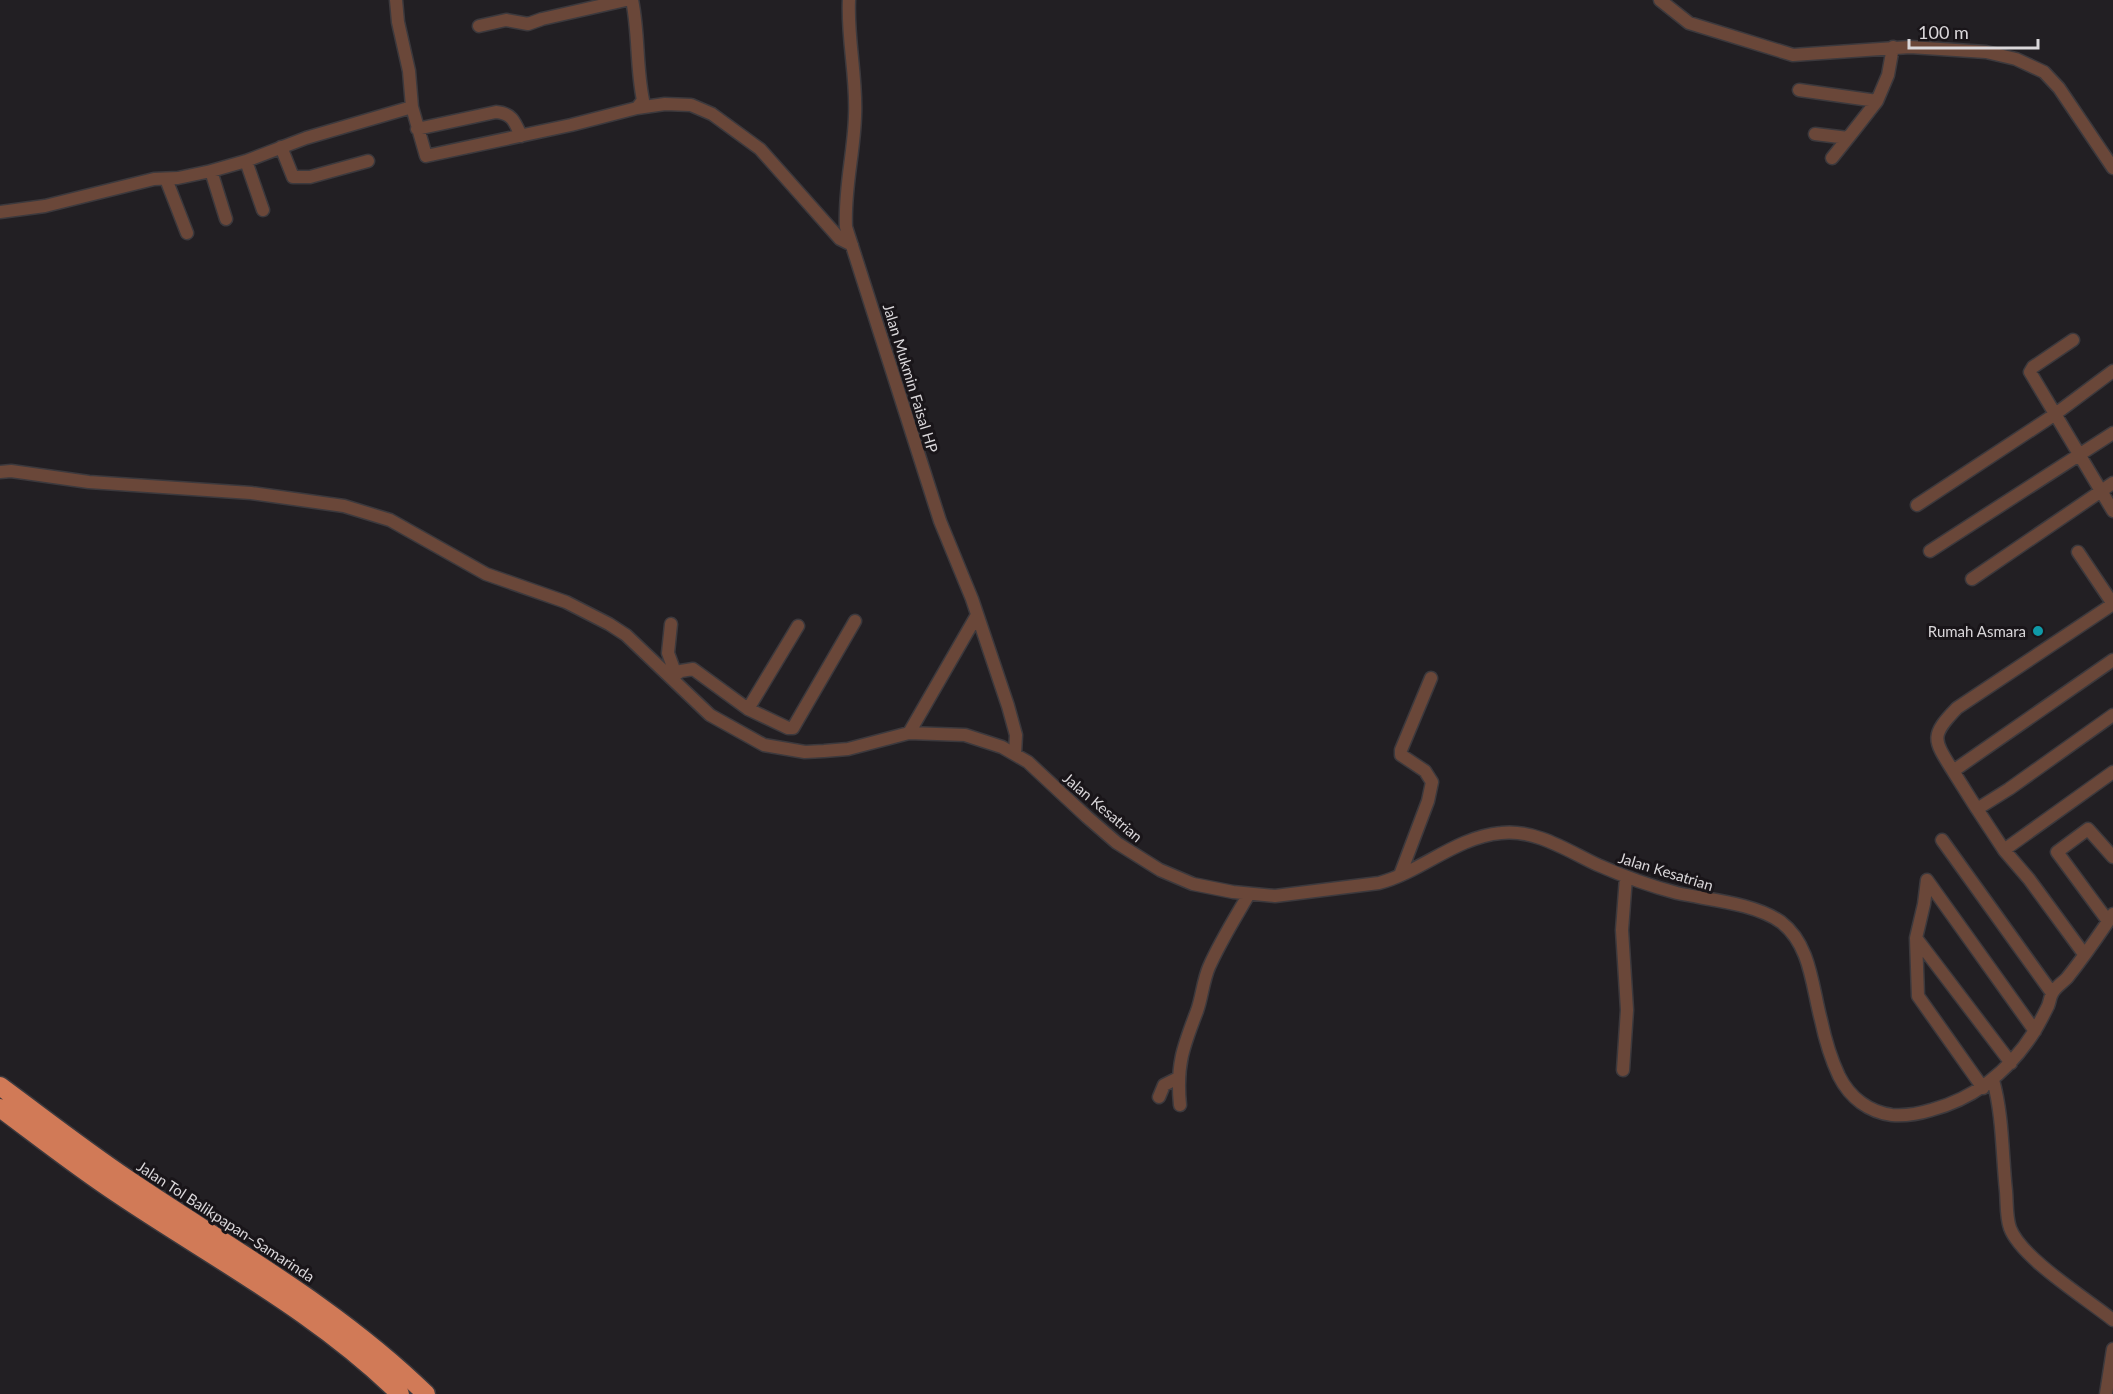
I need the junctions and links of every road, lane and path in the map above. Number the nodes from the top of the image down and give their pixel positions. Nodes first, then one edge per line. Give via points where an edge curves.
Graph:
1 (396, 0) edge
2 (626, 0) edge
3 (632, 0) edge
4 (849, 0) edge
5 (1660, 0) edge
6 (479, 26) dead end
7 (1893, 47) junction
8 (1799, 90) dead end
9 (1877, 101) junction
10 (412, 107) junction
11 (637, 108) junction
12 (417, 129) junction
13 (1815, 134) dead end
14 (521, 136) junction
15 (1848, 138) junction
16 (281, 147) junction
17 (1832, 158) dead end
18 (246, 160) junction
19 (368, 161) dead end
20 (2113, 168) edge
21 (211, 171) junction
22 (166, 179) junction
23 (263, 210) dead end
24 (0, 212) edge
25 (226, 219) dead end
26 (187, 232) dead end
27 (852, 245) junction
28 (2073, 340) dead end
29 (2113, 371) edge
30 (2054, 415) junction
31 (2113, 433) edge
32 (2079, 456) junction
33 (0, 472) edge
34 (2113, 483) edge
35 (2101, 491) junction
36 (1917, 505) dead end
37 (2113, 511) edge
38 (1930, 551) dead end
39 (2078, 552) dead end
40 (1972, 579) dead end
41 (2113, 604) edge
42 (976, 615) junction
43 (855, 621) dead end
44 (671, 624) dead end
45 (798, 626) dead end
46 (2113, 660) edge
47 (674, 676) junction
48 (1431, 678) dead end
49 (748, 709) junction
50 (2113, 715) edge
51 (909, 733) junction
52 (1015, 754) junction
53 (1953, 771) junction
54 (2113, 772) edge
55 (1977, 809) junction
56 (1942, 840) dead end
57 (2004, 850) junction
58 (2113, 857) edge
59 (1400, 875) junction
60 (1626, 877) junction
61 (1249, 894) junction
62 (2111, 919) edge
63 (1916, 938) junction
64 (2084, 954) junction
65 (2052, 993) junction
66 (2035, 1031) junction
67 (2011, 1063) junction
68 (1623, 1070) dead end
69 (1178, 1078) junction
70 (1988, 1084) junction
71 (0, 1086) edge
72 (1159, 1098) dead end
73 (1180, 1105) dead end
74 (0, 1108) edge
75 (120, 1185) junction
76 (268, 1280) junction
77 (2113, 1320) edge
78 (2113, 1349) edge
79 (400, 1394) edge
80 (426, 1394) edge
81 (2106, 1394) edge

1 - 10 street
2 - 6 street via 528,24 506,20
3 - 11 street via 643,100
4 - 27 street, Jalan Mukmin Faisal HP via 855,119 845,209
5 - 7 street via 1689,22 1793,55
7 - 9 street via 1888,75
7 - 20 street via 1986,52 2035,67 2066,95
8 - 9 street
9 - 15 street
10 - 12 street
10 - 16 street
11 - 14 street
11 - 27 street via 677,103 712,114 760,149 840,239
12 - 14 street via 496,112 512,117
12 - 14 street via 426,156
13 - 15 street
15 - 17 street
16 - 18 street
16 - 19 street via 293,177
18 - 21 street
18 - 23 street
21 - 22 street
21 - 25 street
22 - 24 street
22 - 26 street
27 - 42 street, Jalan Mukmin Faisal HP via 937,511
28 - 30 street via 2030,372
29 - 30 street
30 - 32 street
30 - 36 street
31 - 32 street
32 - 35 street
32 - 38 street
33 - 47 street, Jalan Kesatrian via 251,494 375,514 486,574 566,602 609,624
34 - 35 street
35 - 37 street
35 - 40 street
39 - 41 street
41 - 53 street via 1957,708 1944,721 1938,729 1937,744
42 - 51 street
42 - 52 street, Jalan Mukmin Faisal HP via 1014,727
43 - 49 street via 793,728
44 - 47 street via 668,653
45 - 49 street
46 - 53 street
47 - 49 street via 693,669
47 - 51 street, Jalan Kesatrian via 711,715 764,745 824,751 848,749
48 - 59 street via 1401,750 1401,755 1425,771 1432,782
50 - 55 street
51 - 52 street, Jalan Kesatrian via 965,735
52 - 61 street, Jalan Kesatrian via 1118,843 1160,870 1193,884
53 - 55 street
54 - 57 street
55 - 57 street
56 - 65 street
57 - 64 street
58 - 62 street via 2088,829 2057,852
59 - 60 street, Jalan Kesatrian via 1465,842 1503,832 1539,837
59 - 61 street, Jalan Kesatrian via 1379,883 1308,893
60 - 68 street via 1622,930 1627,1010
60 - 70 street, Jalan Kesatrian via 1758,910 1790,931 1809,964 1830,1055 1839,1077 1862,1105 1885,1114 1913,1115 1960,1101
61 - 69 street via 1208,968 1180,1059
62 - 64 street, Jalan Kesatrian
63 - 66 street via 1927,880
63 - 67 street
63 - 70 street via 1918,996
64 - 65 street, Jalan Kesatrian
65 - 66 street, Jalan Kesatrian
66 - 67 street, Jalan Kesatrian
67 - 70 street, Jalan Kesatrian
69 - 72 street via 1164,1084
69 - 73 street
70 - 77 street via 1999,1101 2010,1227 2020,1244 2055,1277
71 - 75 highway, Jalan Tol Balikpapan–Samarinda
74 - 75 highway, Jalan Tol Balikpapan–Samarinda
75 - 76 highway, Jalan Tol Balikpapan–Samarinda
76 - 79 highway, Jalan Tol Balikpapan–Samarinda
76 - 80 highway, Jalan Tol Balikpapan–Samarinda via 314,1301
78 - 81 street

